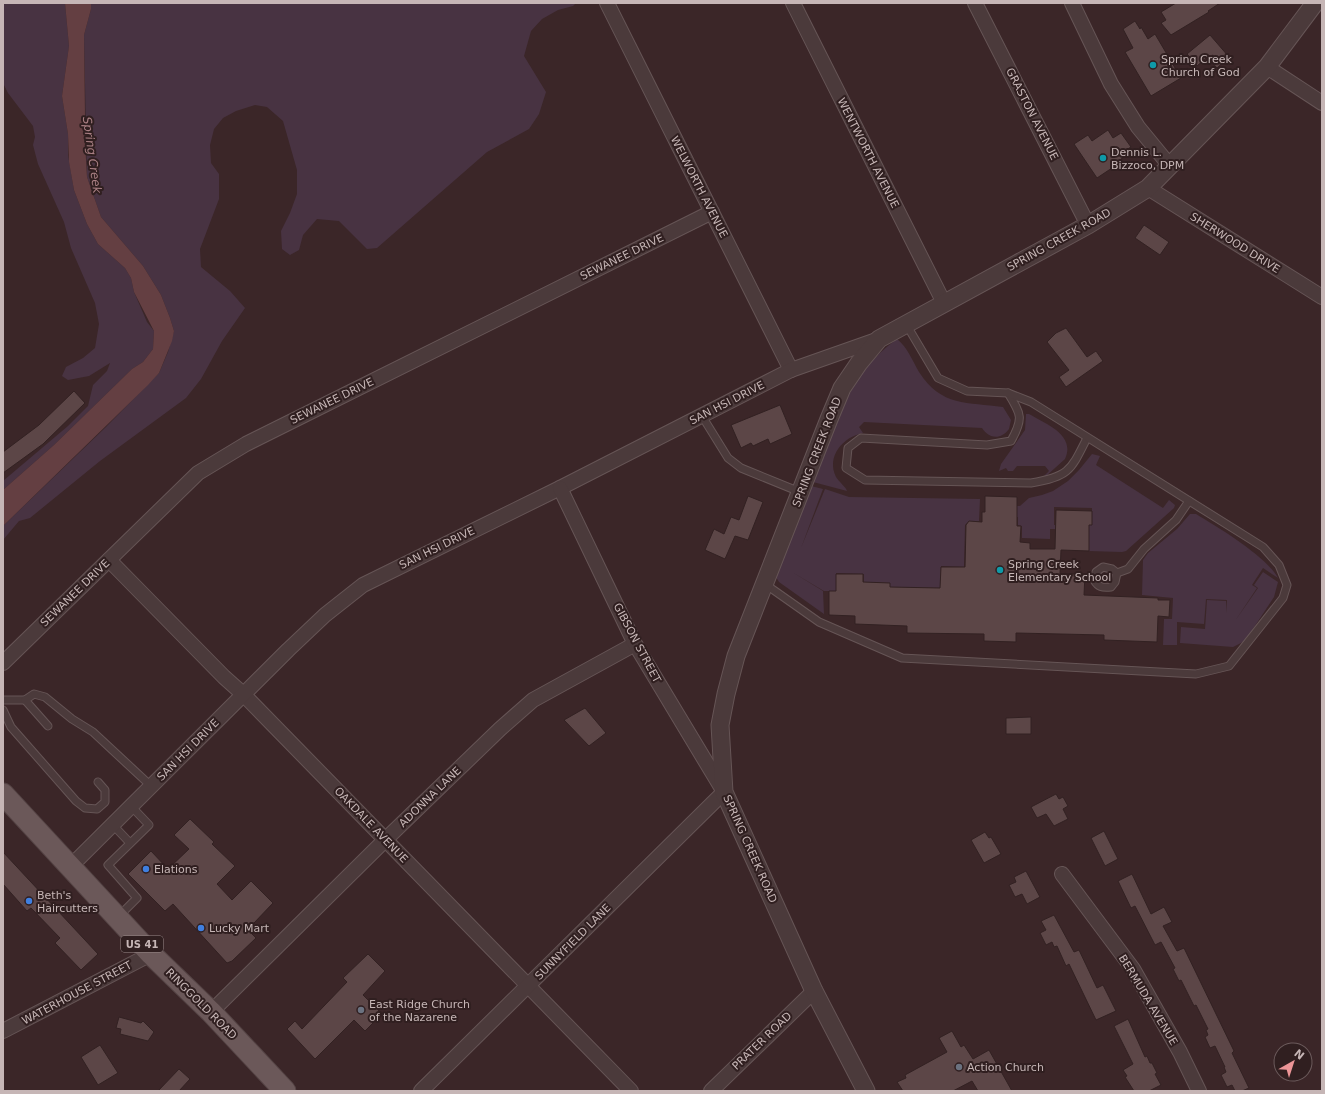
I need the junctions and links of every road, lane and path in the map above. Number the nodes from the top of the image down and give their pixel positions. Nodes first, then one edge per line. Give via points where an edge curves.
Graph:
1 (607, 3) edge
2 (793, 3) edge
3 (975, 3) edge
4 (1072, 3) edge
5 (1314, 3) edge
6 (1267, 68) junction
7 (1322, 103) edge
8 (1170, 166) junction
9 (1148, 188) junction
10 (712, 212) junction
11 (1088, 225) junction
12 (1322, 297) edge
13 (944, 303) junction
14 (906, 324) junction
15 (879, 339) junction
16 (792, 370) junction
17 (1008, 393) junction
18 (702, 416) junction
19 (1087, 438) junction
20 (560, 488) junction
21 (800, 493) junction
22 (1189, 501) junction
23 (109, 560) junction
24 (1117, 573) dead end
25 (765, 584) junction
26 (635, 644) junction
27 (3, 663) edge
28 (244, 694) junction
29 (3, 700) edge
30 (25, 700) junction
31 (3, 710) edge
32 (48, 726) dead end
33 (98, 782) dead end
34 (151, 786) junction
35 (724, 792) junction
36 (7, 805) edge
37 (131, 806) junction
38 (113, 825) junction
39 (385, 840) junction
40 (130, 843) junction
41 (70, 867) junction
42 (1062, 874) dead end
43 (118, 918) junction
44 (151, 954) junction
45 (528, 987) junction
46 (814, 991) junction
47 (211, 1012) junction
48 (3, 1031) edge
49 (285, 1091) edge
50 (422, 1091) edge
51 (631, 1091) edge
52 (711, 1091) edge
53 (866, 1091) edge
54 (1199, 1091) edge

1 - 10 street, WELWORTH AVENUE
2 - 13 street, WENTWORTH AVENUE
3 - 11 street, GRASTON AVENUE
4 - 8 street via 1111,84 1138,126
5 - 6 street, SPRING CREEK ROAD
6 - 7 street
6 - 8 street, SPRING CREEK ROAD
8 - 9 street, SPRING CREEK ROAD
9 - 11 street, SPRING CREEK ROAD
9 - 12 street, SHERWOOD DRIVE
10 - 16 street, WELWORTH AVENUE
10 - 23 street, SEWANEE DRIVE via 246,444 198,473
11 - 13 street, SPRING CREEK ROAD
13 - 14 street, SPRING CREEK ROAD
14 - 15 street, SPRING CREEK ROAD
14 - 17 lane via 938,378 967,391
15 - 16 street, SAN HSI DRIVE
15 - 21 street, SPRING CREEK ROAD via 859,362 842,388
16 - 18 street, SAN HSI DRIVE
17 - 19 lane via 1030,402
17 - 19 lane via 1019,411 1019,426 1011,441 987,445 860,438 848,448 846,468 865,480 1031,483 1054,480 1073,466
18 - 20 street, SAN HSI DRIVE
18 - 21 lane via 728,458 741,468
19 - 22 lane
20 - 26 street, GIBSON STREET
20 - 28 street, SAN HSI DRIVE via 363,585 325,615
21 - 25 street, SPRING CREEK ROAD
22 - 24 lane via 1176,520 1144,549 1128,569
22 - 25 lane via 1263,546 1279,565 1287,585 1283,598 1229,666 1196,674 902,658 819,622
23 - 27 street, SEWANEE DRIVE
23 - 28 street, OAKDALE AVENUE via 224,677
25 - 35 street, SPRING CREEK ROAD via 736,656 726,694 720,726
26 - 35 street, GIBSON STREET
26 - 39 street, ADONNA LANE via 533,700
28 - 34 street, SAN HSI DRIVE
28 - 39 street, OAKDALE AVENUE
29 - 30 lane
30 - 32 lane
30 - 34 lane via 34,694 45,697 93,732
31 - 33 lane via 11,727 85,808 97,809 105,802 105,790
34 - 37 street, SAN HSI DRIVE
35 - 45 street, SUNNYFIELD LANE
35 - 46 street, SPRING CREEK ROAD
36 - 41 main road, RINGGOLD ROAD / US 41
37 - 38 street, SAN HSI DRIVE
37 - 40 lane via 149,825
38 - 40 lane
38 - 41 street, SAN HSI DRIVE
39 - 45 street, OAKDALE AVENUE
39 - 47 street, ADONNA LANE
40 - 43 lane via 108,865 137,898
41 - 43 main road, RINGGOLD ROAD / US 41
42 - 54 street, BERMUDA AVENUE via 1133,969
43 - 44 main road, RINGGOLD ROAD / US 41
44 - 47 main road, RINGGOLD ROAD / US 41
44 - 48 street, WATERHOUSE STREET
45 - 50 street, SUNNYFIELD LANE
45 - 51 street, OAKDALE AVENUE
46 - 52 street, PRATER ROAD
46 - 53 street, SPRING CREEK ROAD
47 - 49 main road, RINGGOLD ROAD / US 41

